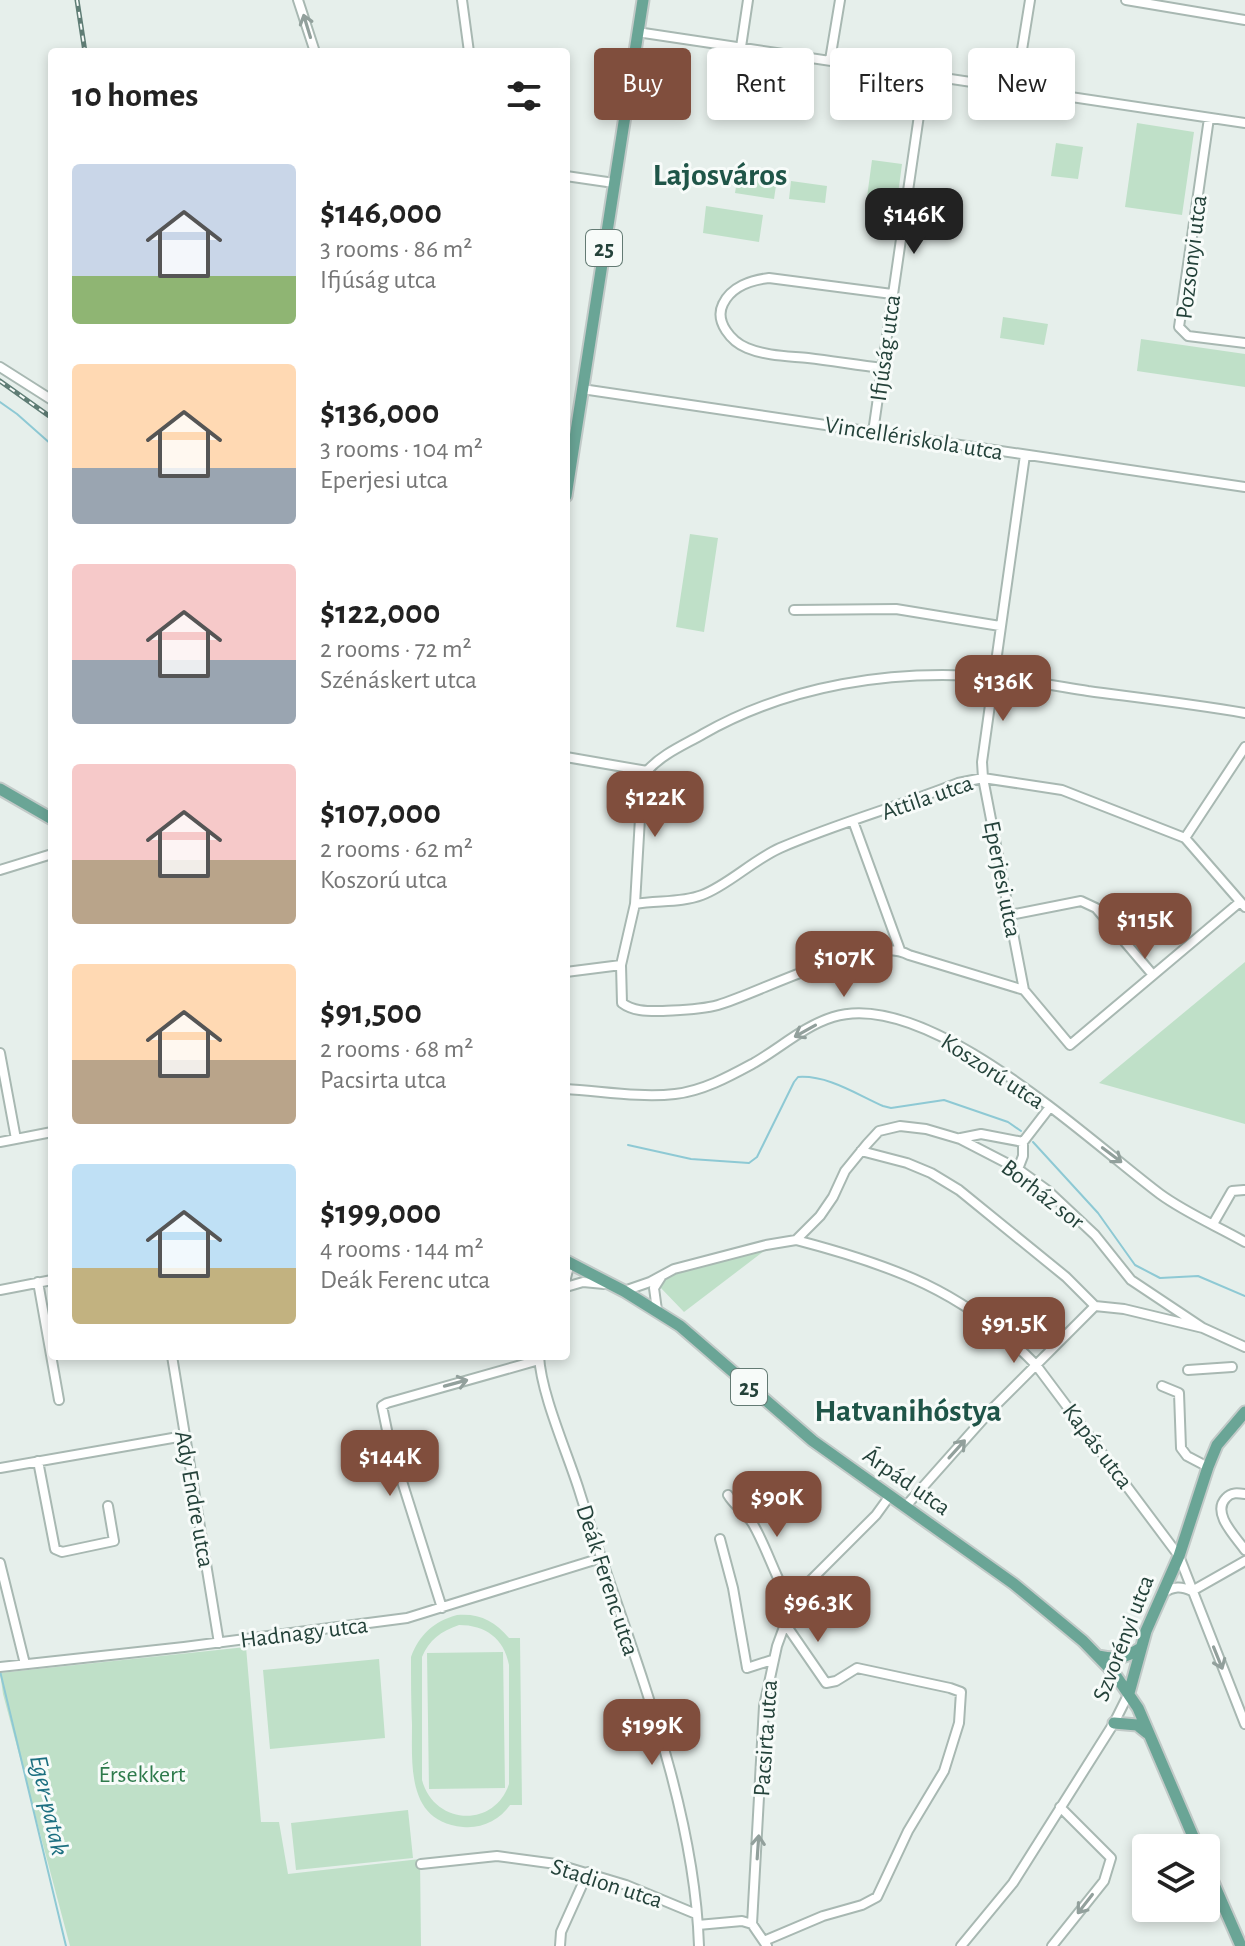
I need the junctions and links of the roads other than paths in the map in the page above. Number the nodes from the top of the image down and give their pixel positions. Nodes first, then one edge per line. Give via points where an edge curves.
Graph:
1 (298, 0) edge
2 (462, 0) edge
3 (643, 0) edge
4 (748, 0) edge
5 (840, 0) edge
6 (1030, 0) edge
7 (1126, 0) edge
8 (1245, 20) edge
9 (637, 32) junction
10 (741, 47) junction
11 (314, 48) edge
12 (468, 48) edge
13 (832, 48) edge
14 (1022, 48) edge
15 (830, 60) edge
16 (1075, 96) edge
17 (1209, 118) junction
18 (918, 120) edge
19 (1245, 123) edge
20 (570, 177) edge
21 (614, 183) junction
22 (892, 294) junction
23 (1245, 343) edge
24 (0, 367) edge
25 (882, 368) junction
26 (582, 389) junction
27 (48, 397) edge
28 (873, 432) junction
29 (1025, 455) junction
30 (570, 469) edge
31 (1245, 487) edge
32 (794, 610) dead end
33 (1000, 626) junction
34 (993, 677) junction
35 (1245, 713) edge
36 (1245, 747) edge
37 (570, 758) edge
38 (647, 771) junction
39 (983, 778) junction
40 (0, 789) edge
41 (48, 817) edge
42 (853, 821) junction
43 (1185, 838) junction
44 (48, 855) edge
45 (0, 870) edge
46 (635, 904) junction
47 (1243, 904) edge
48 (1010, 915) junction
49 (900, 950) junction
50 (621, 965) junction
51 (570, 971) edge
52 (1153, 975) junction
53 (1024, 990) junction
54 (0, 1053) edge
55 (570, 1089) edge
56 (1050, 1107) junction
57 (48, 1133) edge
58 (16, 1139) junction
59 (960, 1139) junction
60 (0, 1142) edge
61 (1023, 1142) junction
62 (861, 1151) junction
63 (1018, 1169) junction
64 (1244, 1190) edge
65 (1213, 1224) junction
66 (796, 1240) junction
67 (1245, 1242) edge
68 (570, 1263) edge
69 (663, 1275) junction
70 (48, 1281) edge
71 (38, 1282) junction
72 (570, 1286) edge
73 (620, 1288) junction
74 (0, 1290) edge
75 (1095, 1306) junction
76 (657, 1310) junction
77 (1203, 1328) junction
78 (48, 1338) edge
79 (1245, 1347) edge
80 (52, 1360) edge
81 (173, 1360) edge
82 (532, 1360) edge
83 (540, 1360) edge
84 (1036, 1365) junction
85 (1232, 1367) dead end
86 (1188, 1370) dead end
87 (1162, 1386) dead end
88 (59, 1400) dead end
89 (1245, 1412) edge
90 (184, 1436) junction
91 (38, 1461) junction
92 (1208, 1467) junction
93 (0, 1468) edge
94 (1245, 1494) edge
95 (728, 1495) dead end
96 (889, 1497) junction
97 (108, 1506) dead end
98 (905, 1507) junction
99 (720, 1539) dead end
100 (1245, 1550) edge
101 (1179, 1556) junction
102 (601, 1558) junction
103 (1245, 1561) edge
104 (0, 1563) edge
105 (1192, 1591) junction
106 (1162, 1593) junction
107 (792, 1605) junction
108 (442, 1608) junction
109 (786, 1625) junction
110 (219, 1643) junction
111 (1141, 1648) junction
112 (1099, 1656) junction
113 (772, 1660) junction
114 (25, 1664) junction
115 (1138, 1666) junction
116 (3, 1667) edge
117 (1129, 1693) junction
118 (1138, 1708) junction
119 (1114, 1723) junction
120 (1245, 1724) edge
121 (1151, 1735) junction
122 (1060, 1807) junction
123 (1192, 1834) edge
124 (421, 1864) dead end
125 (588, 1872) junction
126 (1220, 1899) edge
127 (696, 1914) junction
128 (752, 1924) junction
129 (698, 1925) junction
130 (766, 1943) edge
131 (560, 1946) edge
132 (699, 1946) edge
133 (961, 1946) edge
134 (1052, 1946) edge
135 (1240, 1946) edge

11 -> 1 street
2 - 12 street
3 - 9 main road, 25
4 - 10 street
5 - 13 street
6 - 14 street
7 - 8 street
9 - 10 street
9 - 21 main road, 25
10 - 15 street
16 - 17 street
17 - 19 street
17 - 23 street, Pozsonyi utca via 1179,327 1188,336
18 - 22 street, Ifjúság utca
20 - 21 street
21 - 26 main road, 25
22 - 25 street, Ifjúság utca
22 - 25 street via 769,278 740,286 721,311 727,332 746,348
24 - 27 street
25 - 28 street, Ifjúság utca
26 - 28 street, Vincellériskola utca
26 - 30 main road, 25
28 - 29 street, Vincellériskola utca
29 - 31 street, Vincellériskola utca
29 - 33 street, Eperjesi utca
32 - 33 street via 896,609
33 - 34 street, Eperjesi utca
34 - 35 street
34 - 38 street via 894,677 802,692 718,725
34 - 39 street, Eperjesi utca
36 - 43 street
37 - 38 street
38 - 46 street
39 - 42 street, Attila utca
39 - 43 street, Attila utca via 1062,790
39 - 48 street, Eperjesi utca
40 - 41 main road
42 - 46 street, Attila utca via 779,849 706,894
42 - 49 street
43 - 47 street, Attila utca
44 - 45 street
46 - 50 street
47 - 52 street
48 - 52 street via 1081,901 1096,908
48 - 53 street, Eperjesi utca
49 - 50 street via 838,960 715,1006 657,1011 630,1009 622,1003
49 - 53 street
50 - 51 street
52 - 53 street via 1070,1045
54 - 58 street
56 -> 55 street, Koszorú utca via 978,1056 933,1032 852,1014 822,1022 701,1088 677,1094
56 - 61 street
56 -> 65 street, Koszorú utca via 1163,1196
57 - 58 street
58 - 60 street
59 - 61 street via 981,1134
59 - 62 street, Borház sor via 900,1126 879,1131
59 - 63 street, Borház sor
61 - 63 street
62 - 66 street, Borház sor via 820,1216
62 - 75 street via 907,1163 959,1190
63 - 77 street, Borház sor via 1087,1226 1131,1280
64 - 65 street via 1232,1191
65 - 67 street, Koszorú utca
66 - 69 street via 699,1261
66 - 84 street, Kapás utca via 923,1281 961,1302
68 - 73 main road, Árpád utca / 25
69 - 73 street
69 - 76 street via 654,1288
70 - 71 street
71 - 74 street
71 - 78 street
72 - 73 street via 583,1282
73 - 76 main road, Árpád utca / 25
75 - 77 street
75 - 84 street
76 - 96 main road, Árpád utca / 25 via 813,1441
77 - 79 street
80 - 88 street
81 - 90 street, Ady Endre utca
108 -> 82 street via 382,1406
83 - 102 street, Deák Ferenc utca
98 -> 84 street
84 - 101 street, Kapás utca
85 - 86 street
87 - 92 street via 1179,1393 1181,1448
89 - 92 main road, Szvorényi utca via 1217,1445
90 - 91 street
90 - 110 street, Ady Endre utca
91 - 93 street
91 - 97 street via 55,1549 114,1541
92 - 101 main road, Szvorényi utca
94 - 100 street via 1227,1496 1221,1506 1221,1515
95 - 107 street via 753,1525
96 - 98 main road, Árpád utca / 25
96 - 107 street, Pacsirta utca
98 - 112 main road, Árpád utca / 25 via 1014,1584
99 - 113 street via 747,1668
101 - 105 street, Kapás utca
101 - 106 main road, Szvorényi utca
102 - 108 street, Hadnagy utca
102 - 127 street, Deák Ferenc utca via 676,1793
103 - 105 street
104 - 114 street
105 - 106 street via 1182,1587
105 -> 120 street, Kapás utca
106 - 111 main road, Szvorényi utca
107 - 109 street, Pacsirta utca
108 - 110 street, Hadnagy utca via 381,1622
109 - 113 street, Pacsirta utca
109 - 130 street via 826,1683 857,1668 950,1688 961,1692 962,1704 944,1771 877,1897
110 - 114 street, Hadnagy utca
111 - 112 main road via 1116,1660
111 - 115 main road, Szvorényi utca
112 - 117 main road, Árpád utca / 25
128 -> 113 street, Pacsirta utca via 764,1706
114 - 116 street, Hadnagy utca
115 - 117 main road, Szvorényi utca
115 - 118 main road
117 - 118 main road, 25
117 - 119 street, Szvorényi utca
118 - 121 main road, 25
119 - 121 main road via 1137,1725
119 - 122 street, Szvorényi utca
121 - 123 main road, 25
122 - 133 street, Szvorényi utca via 1013,1883
122 -> 134 street via 1111,1858 1104,1881
124 - 125 street, Stadion utca via 497,1856
125 - 127 street, Stadion utca
125 - 131 street via 561,1932
126 - 135 main road
127 - 129 street, Deák Ferenc utca
128 - 129 street
128 - 130 street
129 - 132 street, Deák Ferenc utca

